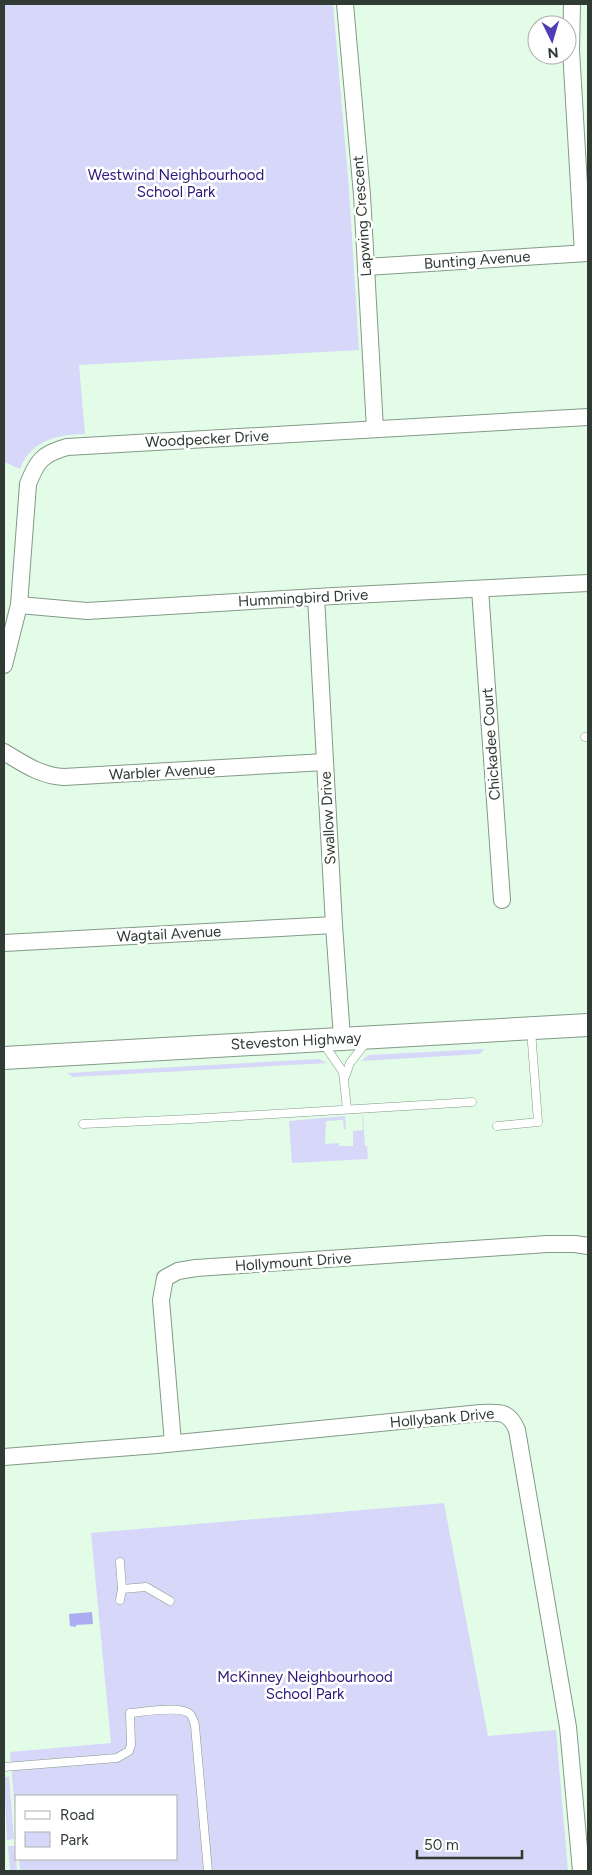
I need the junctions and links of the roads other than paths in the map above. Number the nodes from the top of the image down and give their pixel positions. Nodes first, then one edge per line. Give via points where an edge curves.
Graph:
1 (345, 4) edge
2 (572, 4) edge
3 (586, 253) edge
4 (366, 267) junction
5 (588, 418) edge
6 (375, 429) junction
7 (588, 583) edge
8 (480, 589) junction
9 (316, 597) junction
10 (19, 605) junction
11 (4, 666) edge
12 (4, 752) edge
13 (325, 762) junction
14 (502, 900) dead end
15 (334, 925) junction
16 (4, 944) edge
17 (588, 1025) edge
18 (531, 1028) junction
19 (371, 1036) junction
20 (331, 1039) junction
21 (4, 1058) edge
22 (345, 1077) junction
23 (472, 1102) dead end
24 (347, 1109) junction
25 (83, 1124) dead end
26 (497, 1126) dead end
27 (588, 1246) edge
28 (173, 1443) junction
29 (4, 1457) edge
30 (120, 1562) dead end
31 (122, 1589) junction
32 (120, 1600) dead end
33 (170, 1601) dead end
34 (4, 1767) edge
35 (208, 1871) edge
36 (581, 1871) edge

1 - 4 street, Lapwing Crescent
2 - 3 street via 571,50
3 - 4 street, Bunting Avenue
4 - 6 street, Lapwing Crescent
5 - 6 street, Woodpecker Drive
6 - 10 street, Woodpecker Drive via 67,448 44,456 35,466 28,484
7 - 8 street, Hummingbird Drive
8 - 9 street, Hummingbird Drive
8 - 14 street, Chickadee Court
9 - 10 street, Hummingbird Drive via 87,611
9 - 13 street, Swallow Drive
10 - 11 street, Woodpecker Drive
12 - 13 street, Warbler Avenue via 51,777
13 - 15 street, Swallow Drive
15 - 16 street, Wagtail Avenue
15 - 20 street, Swallow Drive
17 - 18 main road, Steveston Highway
18 - 19 main road, Steveston Highway
18 - 26 lane via 538,1122
19 - 20 main road, Steveston Highway
19 - 22 lane via 350,1063
20 - 21 main road, Steveston Highway
20 - 22 lane
22 - 24 lane
23 - 24 lane
24 - 25 lane
27 - 28 street, Hollymount Drive via 547,1244 206,1268 178,1271 163,1277 161,1300
28 - 29 street, Hollybank Drive
28 - 36 street, Hollybank Drive via 481,1413 501,1413 513,1421 568,1727
30 - 31 lane
31 - 32 lane
31 - 33 lane via 146,1587
34 - 35 lane via 117,1758 129,1752 130,1713 177,1710 189,1713 195,1726

